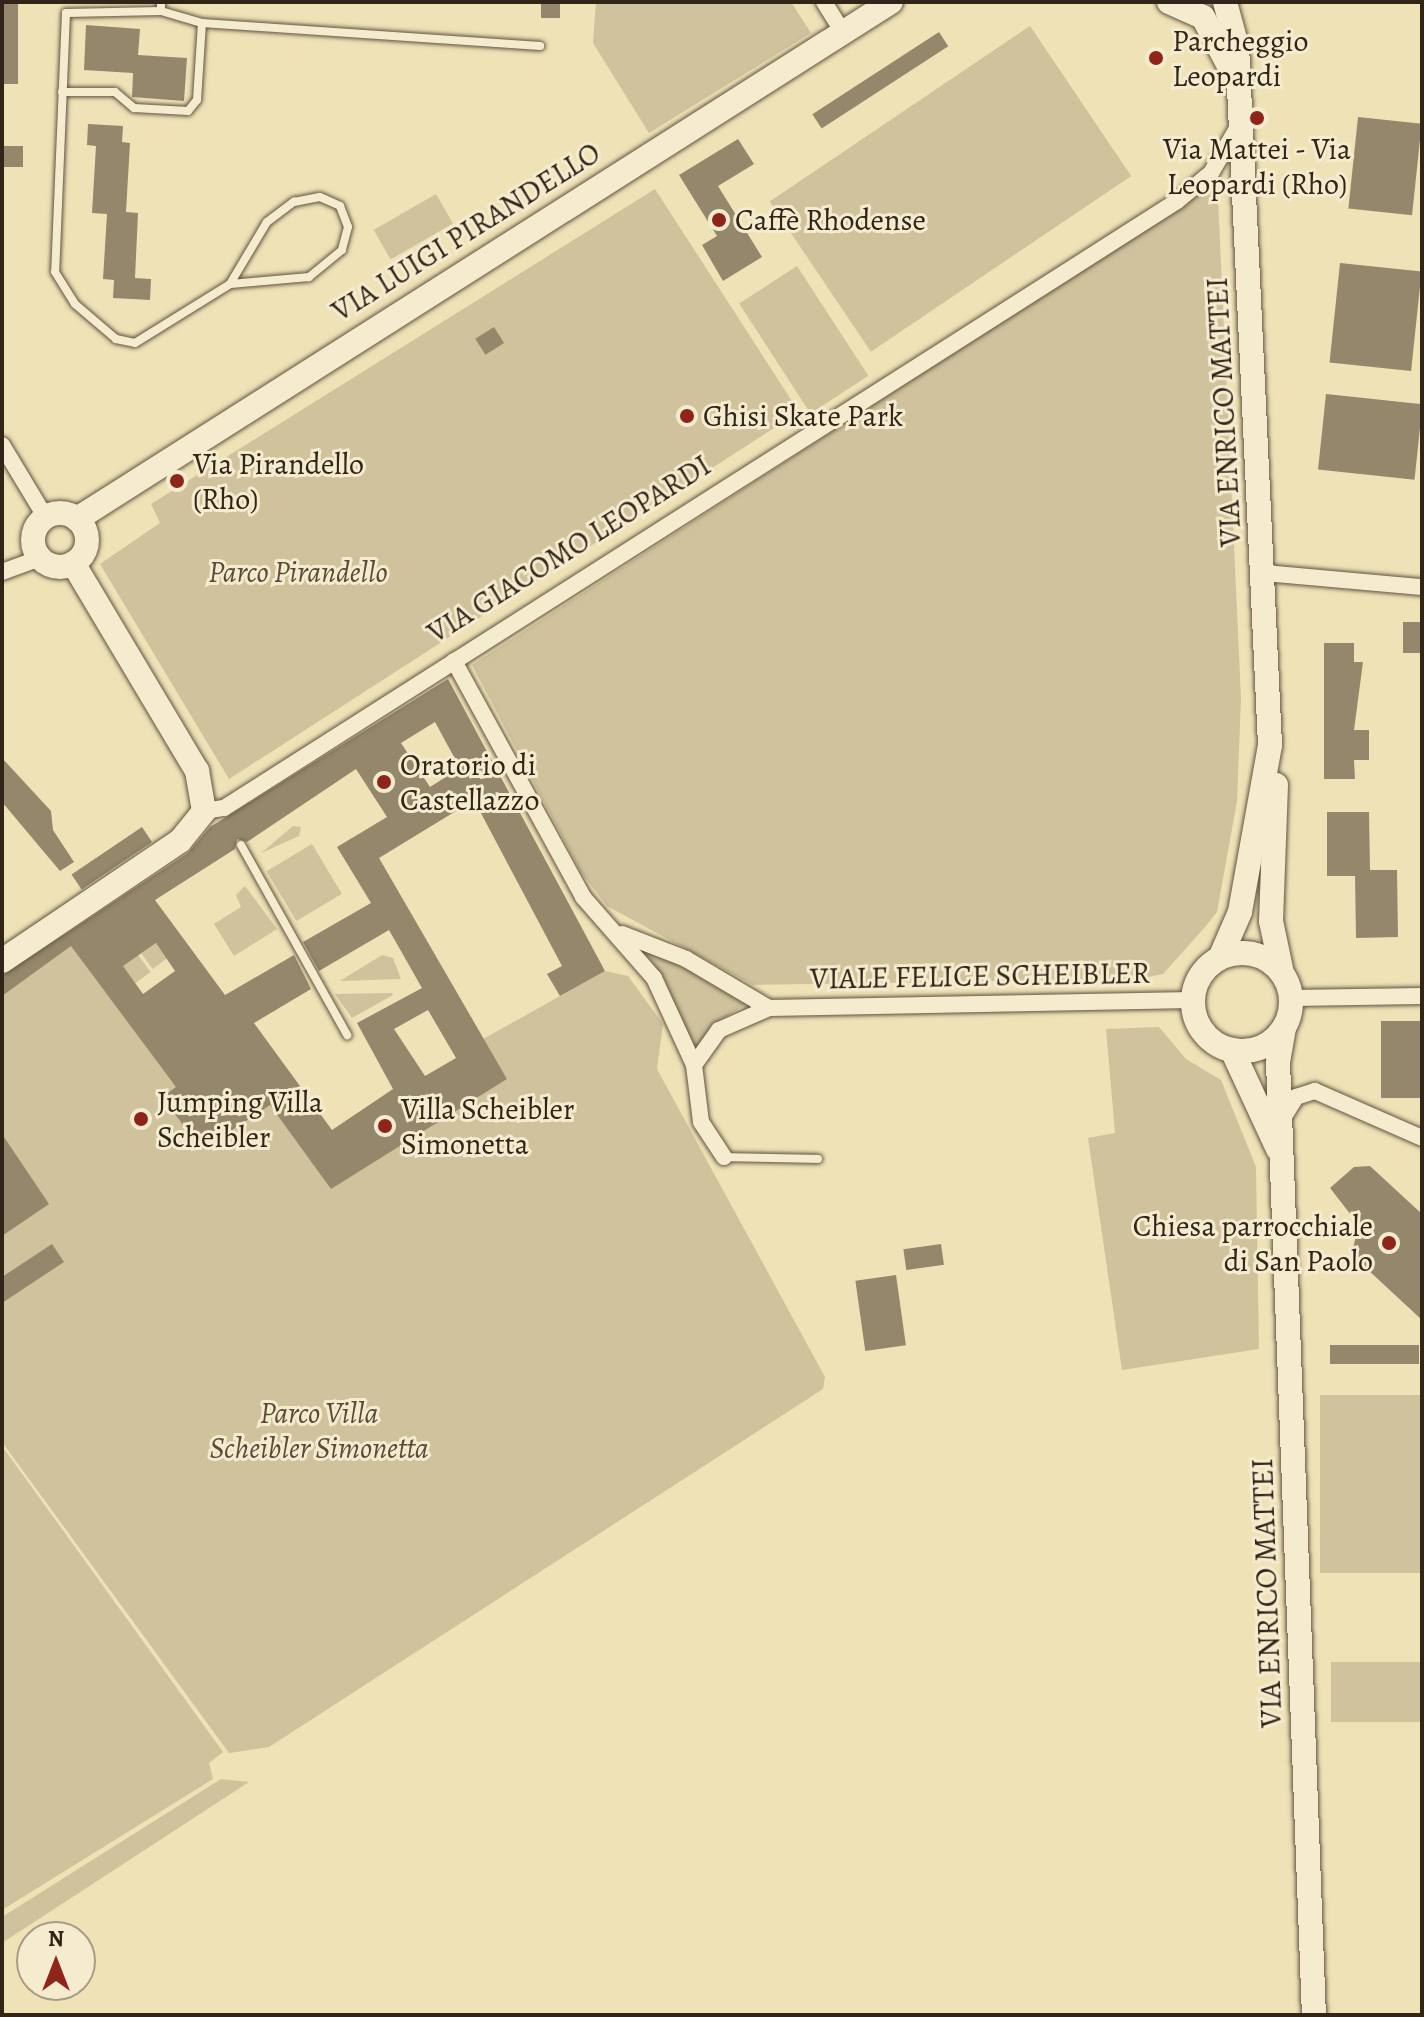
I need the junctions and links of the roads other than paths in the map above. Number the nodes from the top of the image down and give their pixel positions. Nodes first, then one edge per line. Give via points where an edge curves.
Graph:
1 (824, 2) edge
2 (891, 2) edge
3 (1169, 2) edge
4 (1184, 2) edge
5 (1225, 2) edge
6 (161, 6) edge
7 (202, 23) junction
8 (843, 32) junction
9 (540, 46) dead end
10 (1235, 77) junction
11 (62, 92) junction
12 (1240, 124) junction
13 (230, 284) junction
14 (2, 445) edge
15 (46, 518) junction
16 (77, 519) junction
17 (40, 558) junction
18 (73, 563) junction
19 (2, 572) edge
20 (1264, 573) junction
21 (1422, 587) edge
22 (454, 661) junction
23 (1270, 745) junction
24 (215, 813) junction
25 (241, 845) dead end
26 (622, 934) junction
27 (1220, 958) junction
28 (2, 961) edge
29 (1282, 973) junction
30 (1422, 996) edge
31 (1292, 998) junction
32 (1192, 1000) junction
33 (769, 1008) junction
34 (1284, 1028) junction
35 (347, 1035) dead end
36 (1232, 1050) junction
37 (694, 1065) junction
38 (1283, 1118) junction
39 (1422, 1138) edge
40 (724, 1157) joint
41 (818, 1159) dead end
42 (1285, 1168) junction
43 (1314, 2015) edge

1 - 8 street
2 - 8 street, VIA LUIGI PIRANDELLO
3 - 4 street
3 - 10 street, VIA ENRICO MATTEI via 1203,17
5 - 10 street, VIA ENRICO MATTEI via 1237,46
6 - 7 lane
6 - 11 lane via 66,13
7 - 9 lane
7 - 11 lane via 197,100 188,111 134,108 115,92
8 - 16 street, VIA LUIGI PIRANDELLO
10 - 12 street, VIA ENRICO MATTEI
11 - 13 lane via 59,289 116,339 135,343
12 - 20 street, VIA ENRICO MATTEI
12 - 22 street, VIA GIACOMO LEOPARDI via 1211,173 1177,201
13 - 13 lane via 309,277 342,250 348,227 340,206 320,197 294,202 267,222
14 - 15 street
15 - 16 street
15 - 17 street via 35,532
16 - 18 street via 87,542
17 - 18 street via 56,566
17 - 19 street
18 - 24 street via 197,771
20 - 21 street
20 - 23 street, VIA ENRICO MATTEI
22 - 24 street, VIA GIACOMO LEOPARDI
22 - 26 street via 583,897
23 - 27 street, VIA ENRICO MATTEI via 1240,912
23 - 29 street, VIA ENRICO MATTEI via 1276,790 1271,921
24 - 28 street, VIA GIACOMO LEOPARDI
25 - 35 lane
26 - 33 street, VIALE FELICE SCHEIBLER via 686,959
26 - 37 street via 654,978
27 - 29 street via 1258,955
27 - 32 street via 1200,975
29 - 31 street
30 - 31 street
31 - 34 street
32 - 33 street, VIALE FELICE SCHEIBLER
32 - 36 street via 1203,1032
33 - 37 street, VIALE FELICE SCHEIBLER via 719,1030
34 - 36 street via 1262,1047
34 - 38 street, VIA ENRICO MATTEI via 1278,1062
36 - 42 street, VIA ENRICO MATTEI
37 - 40 street via 701,1122
38 - 39 street via 1296,1097 1315,1091
38 - 42 street, VIA ENRICO MATTEI
40 - 41 lane
42 - 43 street, VIA ENRICO MATTEI

